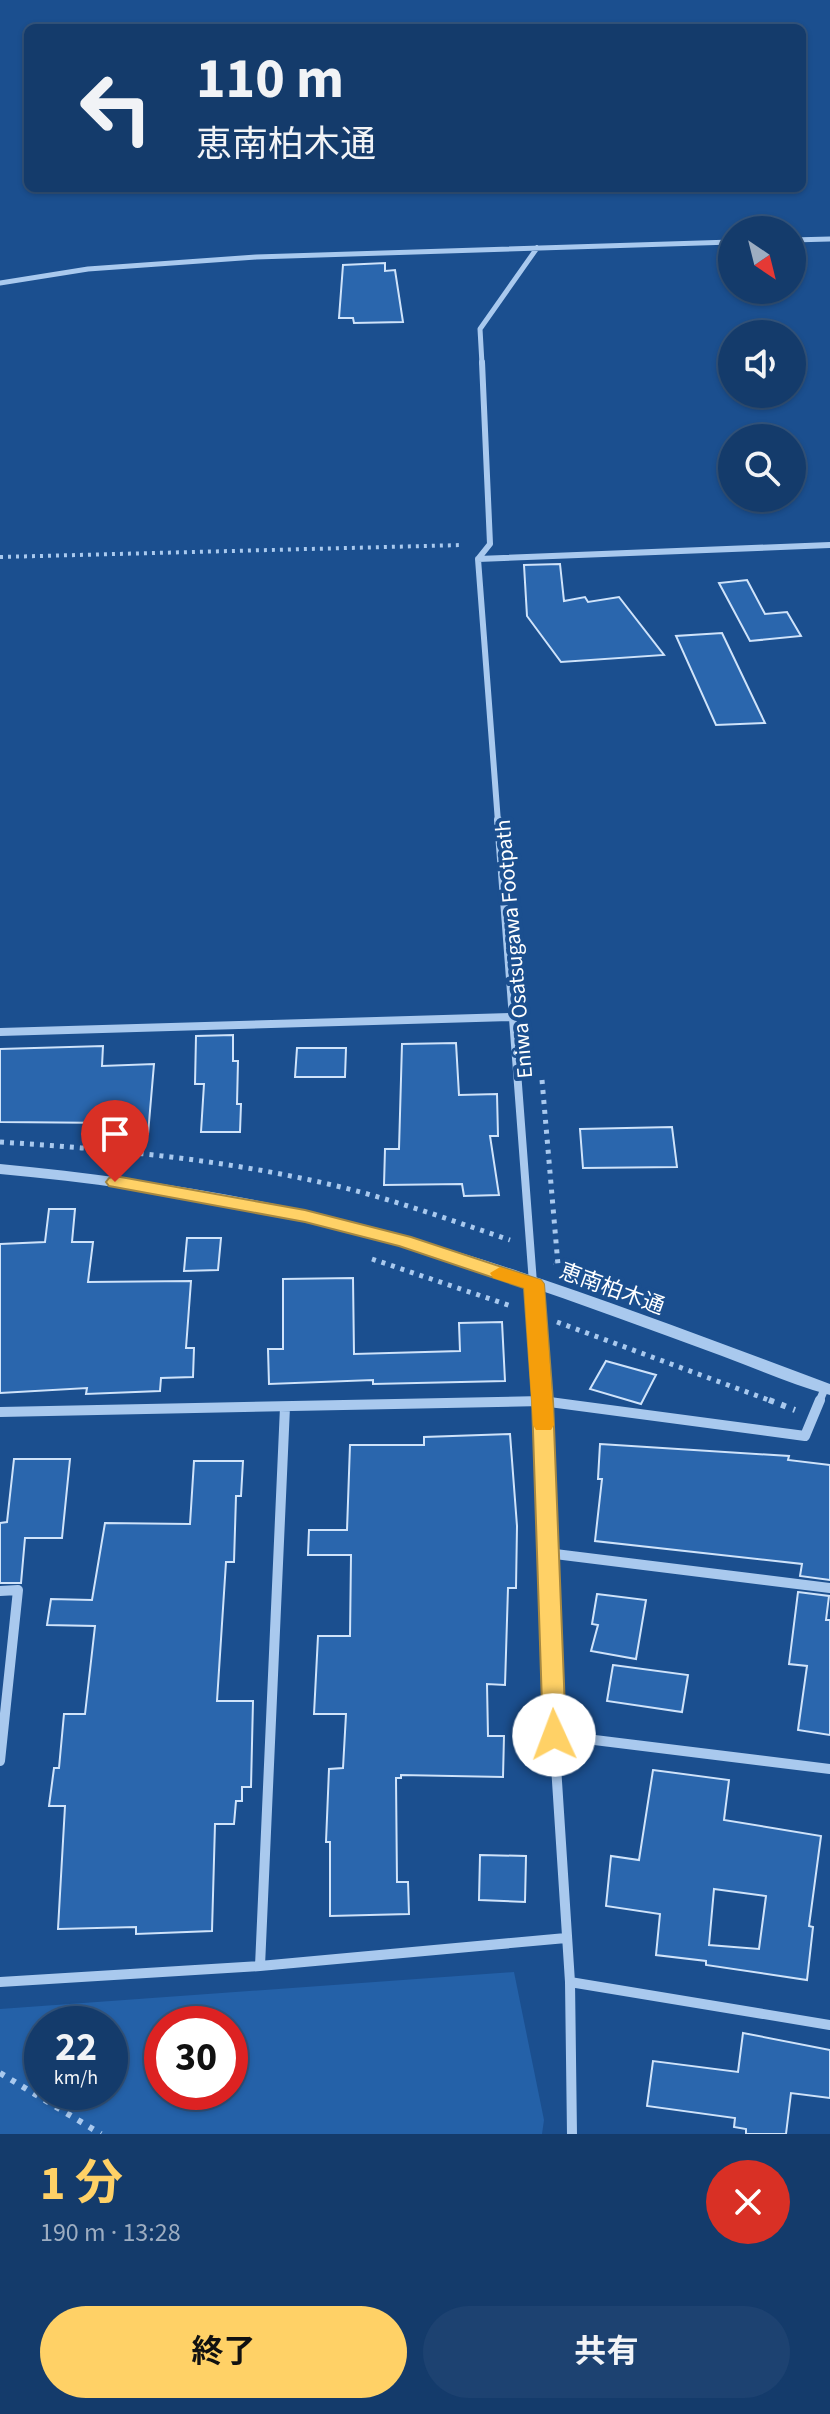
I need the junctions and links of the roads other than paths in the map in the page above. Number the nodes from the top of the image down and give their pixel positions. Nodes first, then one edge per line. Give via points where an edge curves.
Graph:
1 (830, 239) edge
2 (806, 240) edge
3 (718, 242) edge
4 (537, 248) junction
5 (0, 283) edge
6 (830, 545) edge
7 (478, 559) junction
8 (514, 1017) junction
9 (0, 1032) edge
10 (0, 1169) edge
11 (534, 1284) junction
12 (828, 1389) edge
13 (542, 1401) junction
14 (285, 1407) junction
15 (0, 1412) edge
16 (547, 1553) junction
17 (830, 1588) edge
18 (0, 1591) edge
19 (554, 1735) junction
20 (0, 1761) edge
21 (830, 1769) edge
22 (566, 1938) junction
23 (260, 1966) junction
24 (0, 1982) edge
25 (570, 1982) junction
26 (830, 2025) edge
27 (572, 2134) edge

1 - 2 street
3 - 4 street
4 - 5 street via 256,257 88,269
4 - 7 street via 480,329 490,544
6 - 7 street
7 - 8 street
8 - 9 street
8 - 11 street
10 - 11 street, 恵南柏木通 via 171,1190 305,1216 405,1241
11 - 12 street, 恵南柏木通
11 - 13 street
12 - 13 street via 805,1436
13 - 14 street
13 - 16 street
14 - 15 street
14 - 23 street
16 - 17 street
16 - 19 street
18 - 20 street via 18,1590
19 - 21 street
19 - 22 street
22 - 23 street
22 - 25 street
23 - 24 street
25 - 26 street
25 - 27 street

